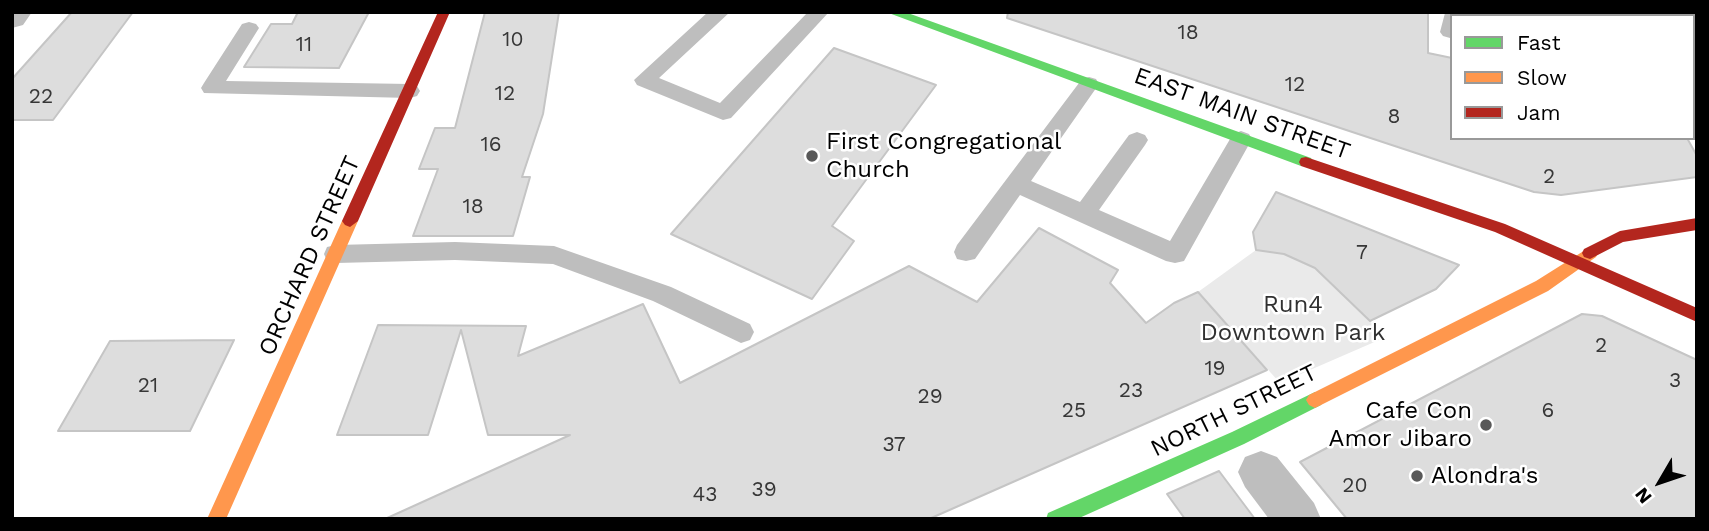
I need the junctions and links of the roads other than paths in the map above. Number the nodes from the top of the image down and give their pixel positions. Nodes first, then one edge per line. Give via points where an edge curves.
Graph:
1 (17, 12) edge
2 (444, 12) edge
3 (720, 12) edge
4 (819, 12) edge
5 (899, 13) edge
6 (12, 18) edge
7 (249, 28) dead end
8 (1089, 84) junction
9 (410, 91) junction
10 (1241, 139) junction
11 (1137, 140) dead end
12 (1017, 184) junction
13 (1084, 214) junction
14 (1697, 224) edge
15 (966, 252) dead end
16 (336, 254) junction
17 (1576, 260) junction
18 (1697, 315) edge
19 (741, 332) dead end
20 (1261, 472) dead end
21 (216, 519) edge
22 (1055, 519) edge
23 (1298, 519) edge

1 - 6 street
2 - 9 main road, ORCHARD STREET
3 - 4 lane via 644,80 723,113
5 - 8 main road, EAST MAIN STREET
7 - 9 lane via 211,88
8 - 10 main road, EAST MAIN STREET
8 - 12 lane
9 - 16 main road, ORCHARD STREET
10 - 13 lane via 1175,254
10 - 17 main road, EAST MAIN STREET
11 - 13 lane
12 - 13 lane
12 - 15 lane
14 - 17 main road, NORTH STREET via 1620,237
16 - 19 lane via 454,251 554,255 662,294
16 - 21 main road, ORCHARD STREET
17 - 18 main road, EAST MAIN STREET
17 - 22 main road, NORTH STREET via 1542,286 1238,438
20 - 23 street

